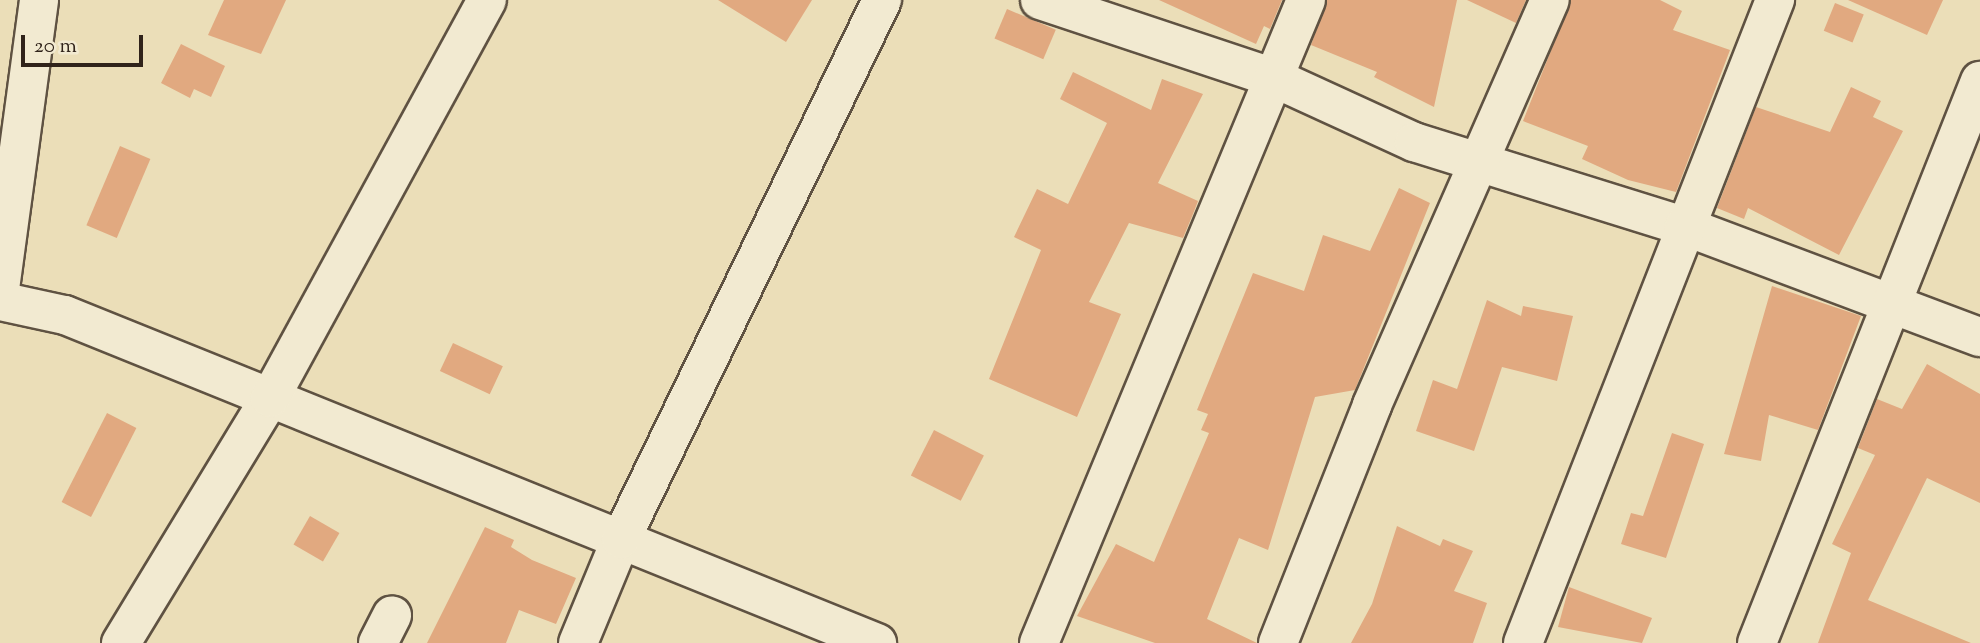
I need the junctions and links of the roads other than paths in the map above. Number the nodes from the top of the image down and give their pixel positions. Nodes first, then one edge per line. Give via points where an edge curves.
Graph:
1 (39, 0) edge
2 (487, 0) edge
3 (882, 0) edge
4 (1040, 0) edge
5 (1306, 0) edge
6 (1550, 0) edge
7 (1775, 0) edge
8 (1274, 78) junction
9 (1980, 81) edge
10 (1478, 162) junction
11 (1684, 226) junction
12 (0, 289) edge
13 (0, 301) edge
14 (1893, 302) junction
15 (1980, 337) edge
16 (270, 398) junction
17 (621, 539) junction
18 (808, 630) edge
19 (121, 643) edge
20 (578, 643) edge
21 (877, 643) edge
22 (1039, 643) edge
23 (1278, 643) edge
24 (1523, 643) edge
25 (1757, 643) edge

1 - 12 street
2 - 16 street
3 - 17 street
4 - 8 street
5 - 8 street
6 - 10 street
7 - 11 street
8 - 10 street via 1414,142
8 - 22 street
9 - 14 street
10 - 11 street
10 - 23 street via 1372,405
11 - 14 street
11 - 24 street
13 - 16 street via 65,315
14 - 15 street
14 - 25 street
16 - 17 street
16 - 19 street
17 - 18 street
17 - 20 street
18 - 21 street

